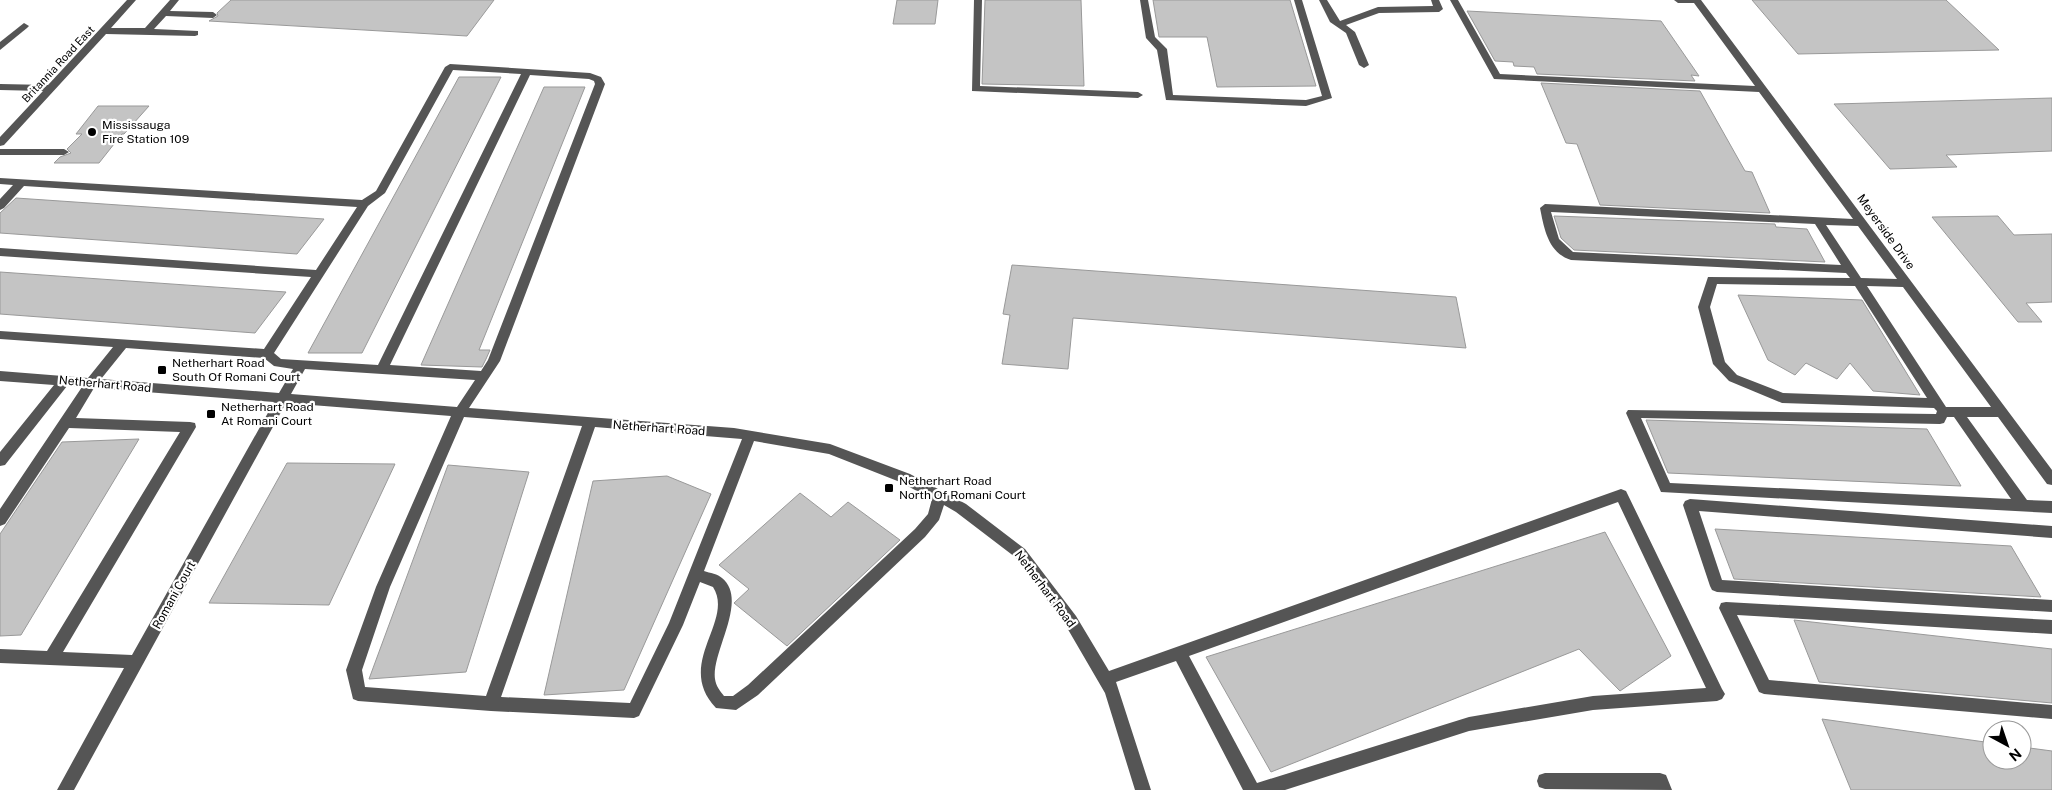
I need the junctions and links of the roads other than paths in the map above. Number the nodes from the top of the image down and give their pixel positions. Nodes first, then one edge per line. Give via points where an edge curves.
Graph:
1 (132, 0) edge
2 (175, 0) edge
3 (978, 0) edge
4 (1144, 0) edge
5 (1298, 0) edge
6 (1323, 0) edge
7 (1435, 0) edge
8 (1454, 0) edge
9 (1678, 0) edge
10 (1697, 0) edge
11 (164, 13) junction
12 (213, 15) dead end
13 (1339, 24) junction
14 (24, 26) dead end
15 (147, 31) junction
16 (103, 32) junction
17 (195, 33) dead end
18 (0, 47) edge
19 (1364, 65) dead end
20 (527, 72) junction
21 (0, 88) edge
22 (50, 88) junction
23 (1763, 89) junction
24 (1138, 95) dead end
25 (0, 143) edge
26 (0, 152) edge
27 (64, 152) dead end
28 (0, 181) edge
29 (22, 182) junction
30 (364, 204) junction
31 (0, 206) edge
32 (1818, 221) junction
33 (1862, 223) junction
34 (0, 252) edge
35 (1850, 269) junction
36 (318, 274) junction
37 (1859, 282) junction
38 (1905, 283) junction
39 (0, 335) edge
40 (122, 344) junction
41 (267, 354) junction
42 (301, 365) junction
43 (382, 370) junction
44 (0, 376) edge
45 (484, 376) junction
46 (64, 381) junction
47 (91, 383) junction
48 (282, 399) junction
49 (1940, 407) junction
50 (1958, 412) junction
51 (2001, 412) junction
52 (459, 413) junction
53 (66, 423) junction
54 (590, 423) junction
55 (750, 436) junction
56 (0, 461) edge
57 (2052, 480) edge
58 (939, 496) junction
59 (2023, 505) junction
60 (2052, 507) edge
61 (0, 520) edge
62 (2051, 533) edge
63 (696, 574) junction
64 (2052, 606) edge
65 (2052, 627) edge
66 (1179, 652) junction
67 (0, 656) edge
68 (51, 658) junction
69 (137, 662) junction
70 (1105, 679) junction
71 (491, 704) junction
72 (2052, 712) edge
73 (1544, 781) dead end
74 (65, 790) edge
75 (1143, 790) edge
76 (1252, 790) edge
77 (1260, 790) edge
78 (1664, 790) edge

1 - 16 street, Britannia Road East
2 - 11 street
3 - 24 street via 975,89
4 - 5 street via 1151,38 1162,50 1168,98 1306,103 1327,98
6 - 13 street via 1333,20
7 - 13 street via 1440,9 1378,10
8 - 23 street via 1497,77
9 - 10 street
10 - 23 street, Meyerside Drive
11 - 12 street
11 - 15 street
13 - 19 street via 1350,32
14 - 18 street
15 - 16 street
15 - 17 street
16 - 22 street, Britannia Road East
20 - 30 street via 450,67 380,193
20 - 43 street
20 - 45 street via 590,76 598,79 600,84 494,361
21 - 22 street
22 - 25 street, Britannia Road East
23 - 33 street, Meyerside Drive
26 - 27 street
28 - 29 street
29 - 30 street
29 - 31 street
30 - 36 street
32 - 33 street
32 - 35 street
32 - 35 street via 1545,208 1552,240 1571,256
33 - 38 street, Meyerside Drive
34 - 36 street
35 - 37 street
36 - 41 street
37 - 38 street
37 - 49 street
37 - 49 street via 1712,280 1704,307 1719,364 1733,378 1782,398
38 - 51 street, Meyerside Drive
39 - 40 street
40 - 41 street
40 - 47 street
41 - 42 street via 278,363
42 - 43 street
42 - 48 street, Romani Court
43 - 45 street
44 - 46 street, Netherhart Road
45 - 52 street
46 - 47 street, Netherhart Road
46 - 56 street
47 - 48 street, Netherhart Road
47 - 53 street
48 - 52 street, Netherhart Road
48 - 69 street, Romani Court
49 - 50 street
49 - 59 street via 1940,419 1632,413 1666,488
50 - 51 street
50 - 59 street
51 - 57 street, Meyerside Drive
52 - 54 street, Netherhart Road
52 - 71 street via 383,587 354,670 358,694
53 - 61 street
53 - 68 street via 190,427
54 - 55 street, Netherhart Road
54 - 71 street
55 - 58 street, Netherhart Road via 830,448 905,478
55 - 63 street
58 - 63 street via 934,516 920,533 736,703 721,703 711,693 706,674 718,636 724,594 718,584
58 - 70 street, Netherhart Road via 961,508 1020,553 1071,621
59 - 60 street
62 - 64 street via 1690,505 1717,586
63 - 71 street via 676,625 634,711
65 - 72 street via 1726,608 1764,687
66 - 70 street
66 - 76 street
66 - 77 street via 1621,495 1717,694 1593,703 1469,724
67 - 68 street
68 - 69 street
69 - 74 street, Romani Court
70 - 75 street, Netherhart Road via 1112,690
73 - 78 street via 1660,781

